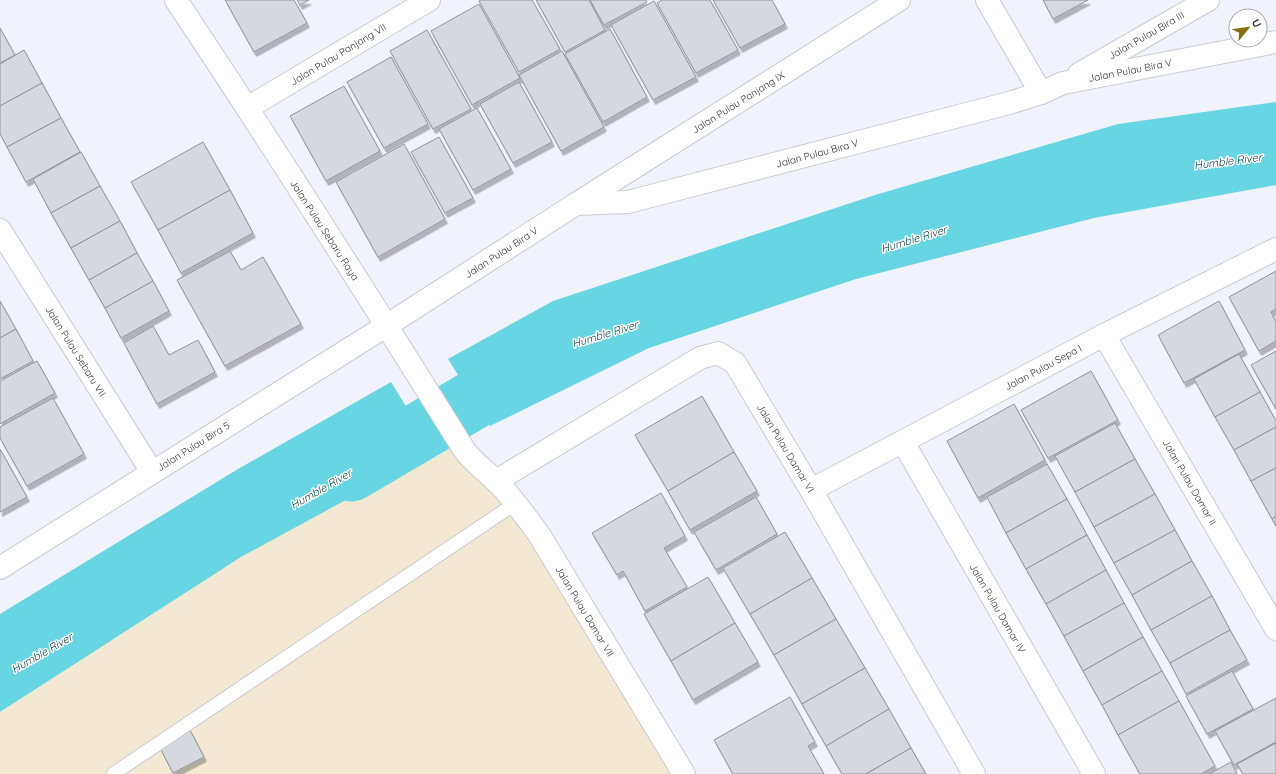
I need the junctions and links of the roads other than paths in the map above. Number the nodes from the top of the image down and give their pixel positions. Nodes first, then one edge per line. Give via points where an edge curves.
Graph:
1 (176, 0) edge
2 (429, 0) edge
3 (899, 0) edge
4 (987, 0) edge
5 (1208, 0) edge
6 (1276, 42) edge
7 (1063, 83) junction
8 (1041, 93) junction
9 (247, 108) junction
10 (576, 204) junction
11 (0, 230) edge
12 (1276, 249) edge
13 (386, 326) junction
14 (1104, 335) junction
15 (903, 442) junction
16 (468, 456) joint
17 (152, 472) junction
18 (496, 481) junction
19 (811, 490) junction
20 (516, 504) junction
21 (0, 568) edge
22 (1276, 629) edge
23 (113, 774) edge
24 (684, 774) edge
25 (974, 774) edge
26 (1094, 774) edge

1 - 9 street, Jalan Pulau Sebaru Raya
2 - 9 street, Jalan Pulau Panjang VII
3 - 10 street, Jalan Pulau Panjang IX
4 - 8 street
5 - 7 street, Jalan Pulau Bira III
6 - 7 street, Jalan Pulau Bira V
7 - 8 street, Jalan Pulau Bira V
8 - 10 street, Jalan Pulau Bira V via 628,202
9 - 13 street, Jalan Pulau Sebaru Raya
10 - 13 street, Jalan Pulau Bira V
11 - 17 street, Jalan Pulau Sebaru VII
12 - 14 street, Jalan Pulau Sepa I
13 - 16 street, Jalan Pulau Sebaru Raya
13 - 17 street, Jalan Pulau Bira 5
14 - 15 street, Jalan Pulau Sepa I
14 - 22 street, Jalan Pulau Damar II
15 - 19 street, Jalan Pulau Sepa I
15 - 26 street, Jalan Pulau Damar IV
16 - 18 street, Jalan Pulau Damar VII
17 - 21 street, Jalan Pulau Bira 5
18 - 19 street, Jalan Pulau Damar VI via 700,358 718,354 735,363
18 - 20 street, Jalan Pulau Damar VII
19 - 25 street, Jalan Pulau Damar VI
20 - 23 lane
20 - 24 street, Jalan Pulau Damar VII via 540,536

